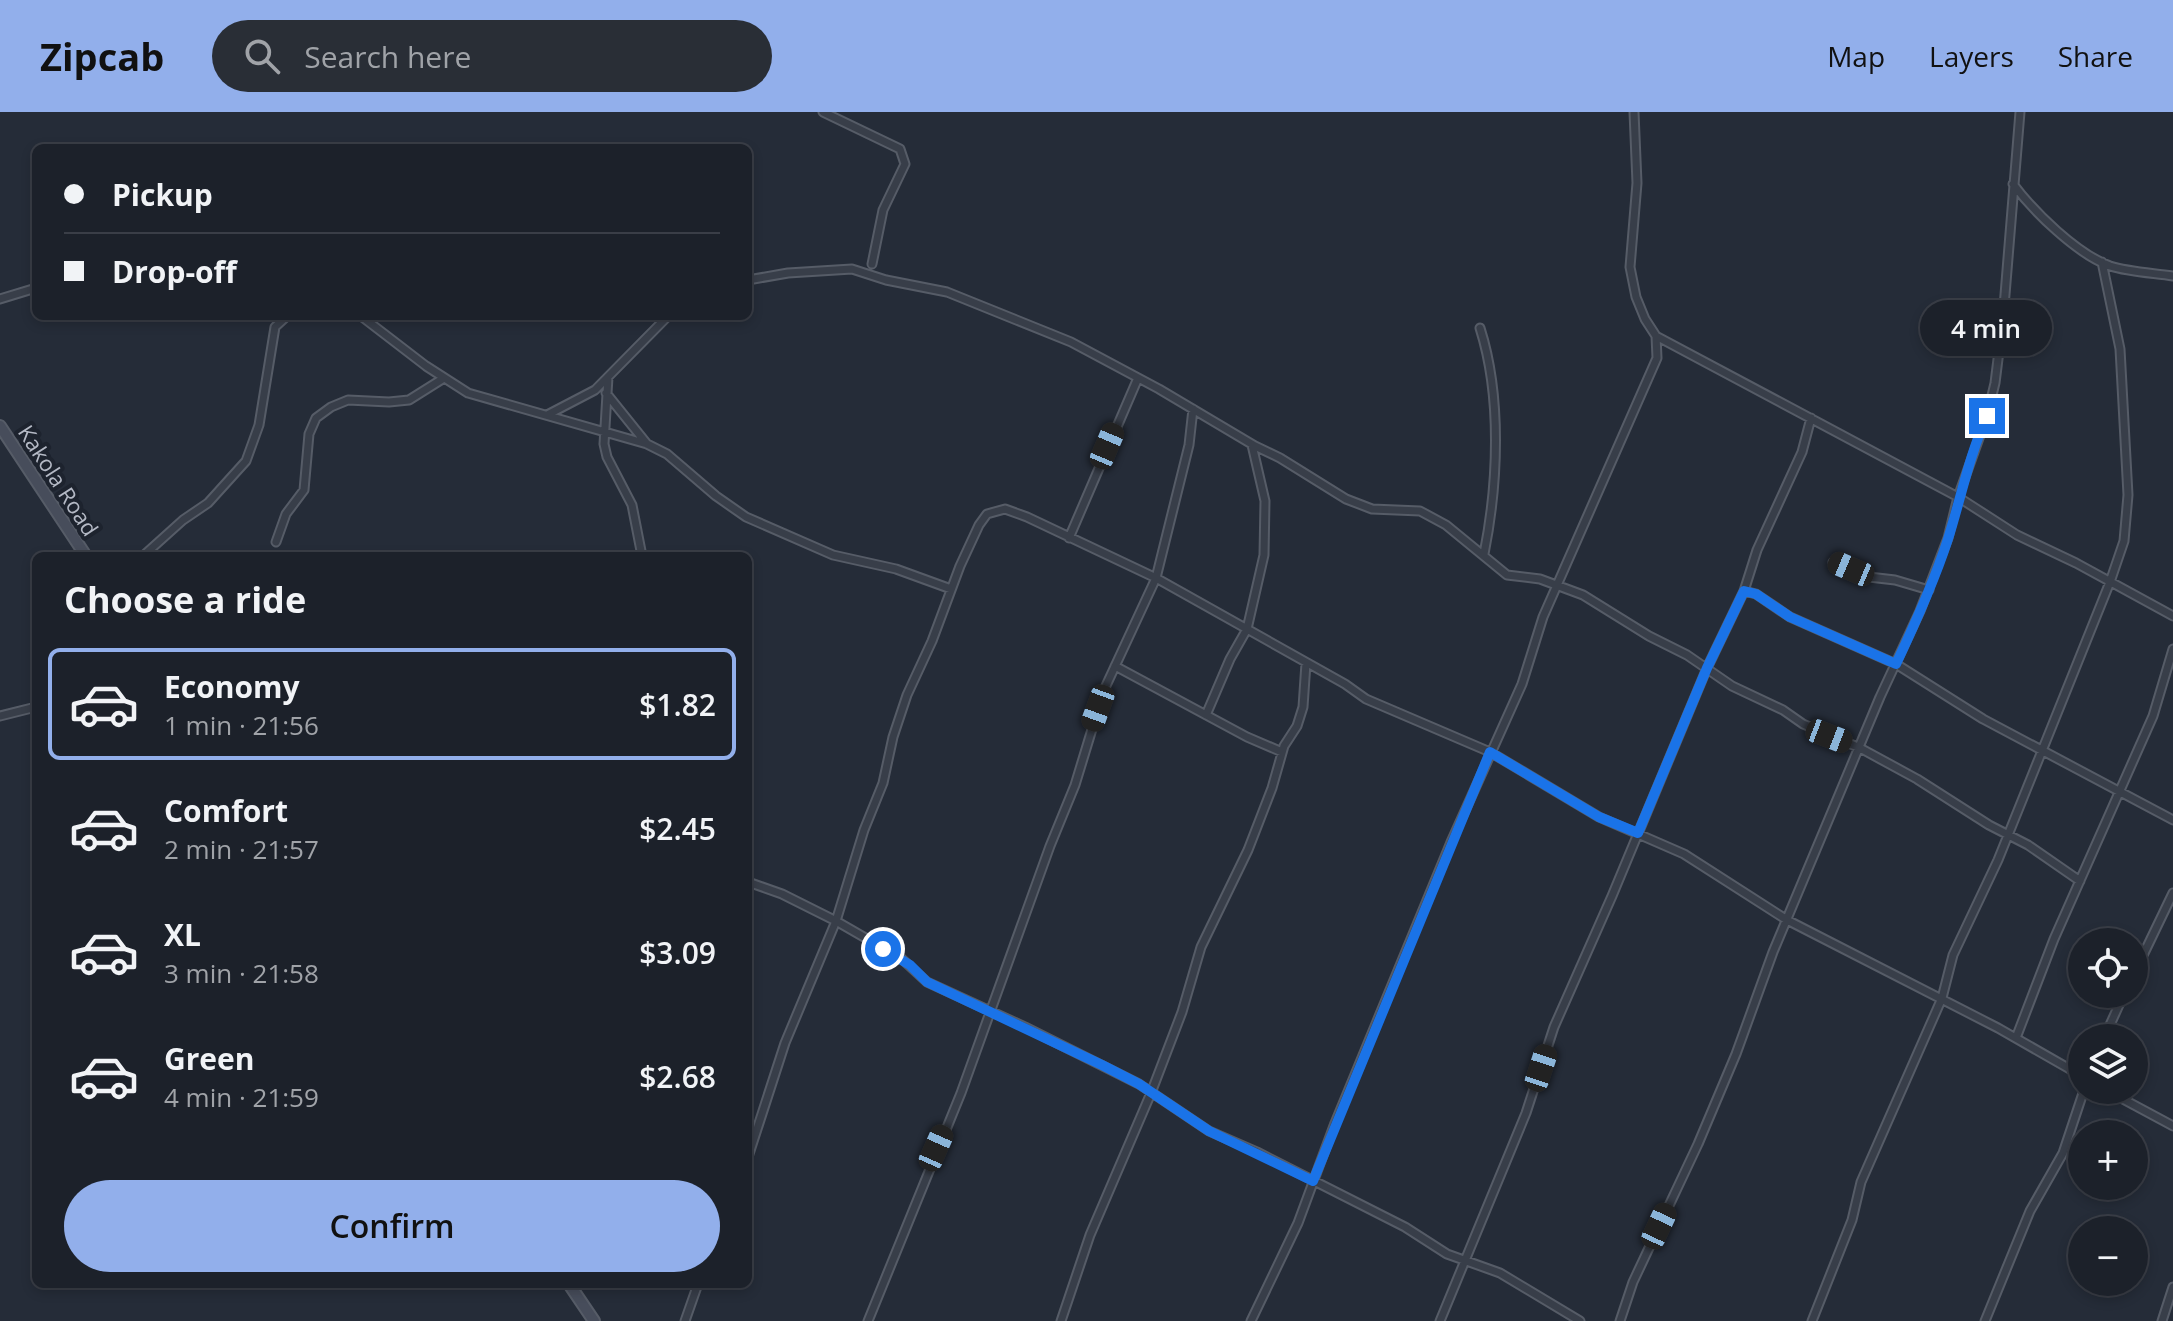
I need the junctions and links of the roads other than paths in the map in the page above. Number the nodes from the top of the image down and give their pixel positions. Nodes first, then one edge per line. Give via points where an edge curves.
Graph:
1 (823, 112) edge
2 (1634, 112) edge
3 (2020, 112) edge
4 (2013, 184) junction
5 (2102, 262) junction
6 (872, 264) dead end
7 (2173, 276) edge
8 (752, 279) edge
9 (32, 289) edge
10 (0, 299) edge
11 (283, 320) edge
12 (366, 320) edge
13 (664, 320) edge
14 (1480, 328) dead end
15 (1656, 336) junction
16 (608, 377) junction
17 (444, 378) junction
18 (1138, 378) junction
19 (606, 393) junction
20 (1193, 409) junction
21 (549, 414) junction
22 (1811, 418) junction
23 (0, 426) edge
24 (604, 430) junction
25 (647, 444) junction
26 (1252, 445) junction
27 (1958, 497) junction
28 (1069, 538) junction
29 (276, 542) dead end
30 (83, 552) edge
31 (147, 552) edge
32 (641, 552) edge
33 (1484, 554) junction
34 (1833, 562) dead end
35 (1156, 578) junction
36 (2110, 582) junction
37 (1558, 584) junction
38 (951, 589) junction
39 (1929, 590) junction
40 (1744, 591) junction
41 (2173, 616) edge
42 (1247, 629) junction
43 (2173, 649) edge
44 (1306, 663) junction
45 (1896, 664) junction
46 (1115, 666) junction
47 (1707, 668) junction
48 (32, 708) edge
49 (1206, 715) junction
50 (0, 716) edge
51 (1860, 748) junction
52 (2043, 750) junction
53 (1282, 752) junction
54 (1490, 752) junction
55 (2117, 791) junction
56 (2173, 820) edge
57 (1638, 833) junction
58 (2009, 834) junction
59 (2080, 881) junction
60 (752, 883) edge
61 (2173, 893) edge
62 (1787, 920) junction
63 (836, 921) junction
64 (2148, 945) edge
65 (1942, 998) junction
66 (989, 1011) junction
67 (2016, 1038) junction
68 (2068, 1068) edge
69 (1151, 1093) junction
70 (2079, 1104) edge
71 (2132, 1104) edge
72 (2173, 1126) edge
73 (752, 1145) edge
74 (1313, 1181) junction
75 (1466, 1262) junction
76 (2173, 1287) edge
77 (572, 1288) edge
78 (697, 1288) edge
79 (594, 1321) edge
80 (685, 1321) edge
81 (868, 1321) edge
82 (1061, 1321) edge
83 (1251, 1321) edge
84 (1440, 1321) edge
85 (1580, 1321) edge
86 (1620, 1321) edge
87 (1812, 1321) edge
88 (1985, 1321) edge
89 (2162, 1321) edge

1 - 6 street via 900,149 905,164 883,210
2 - 15 street via 1637,183 1630,267 1636,297
3 - 4 street
4 - 5 street via 2050,226
4 - 27 street via 1995,383
5 - 7 street
5 - 36 street via 2120,349 2128,495 2124,541
8 - 18 street via 852,269 947,292 1071,342
9 - 10 street
11 - 31 street via 275,327 259,425 246,461 208,503
12 - 17 street
13 - 16 street
14 - 33 street via 1489,361 1495,477
15 - 22 street
15 - 37 street via 1651,373
16 - 19 street
16 - 21 street via 583,398
17 - 21 street via 487,400
17 - 29 street via 409,400 348,400 316,418 309,434 304,490 286,514
18 - 20 street
18 - 28 street
19 - 24 street
19 - 25 street
20 - 26 street
20 - 35 street
21 - 24 street
22 - 27 street
22 - 40 street
23 - 30 main road, Kakola Road
24 - 25 street
24 - 32 street via 607,457 632,505
25 - 38 street via 746,517 833,555
26 - 33 street via 1362,507 1420,511
26 - 42 street via 1266,517 1261,574
27 - 36 street via 2017,535
27 - 39 street
28 - 35 street
28 - 38 street via 1015,512 992,511 979,525
33 - 37 street via 1507,575
34 - 39 street via 1869,577
35 - 42 street
35 - 46 street
36 - 41 street
36 - 52 street
37 - 47 street
37 - 54 street via 1532,644 1522,684
38 - 63 street via 907,695
39 - 45 street
40 - 45 street
40 - 47 street
42 - 44 street
42 - 49 street
43 - 55 street via 2153,716
44 - 53 street via 1300,716
44 - 54 street via 1366,699
45 - 51 street
45 - 52 street
46 - 49 street
46 - 66 street
47 - 51 street via 1803,724
47 - 57 street
48 - 50 street
49 - 53 street
51 - 58 street
51 - 62 street
52 - 55 street
52 - 58 street
53 - 69 street via 1248,850 1201,947
54 - 57 street via 1599,817
54 - 74 street
55 - 56 street
55 - 59 street
57 - 62 street via 1684,854
57 - 75 street via 1554,1027
58 - 59 street
58 - 65 street via 1953,955
59 - 67 street
60 - 63 street
61 - 64 street
62 - 65 street
62 - 86 street via 1736,1054
63 - 66 street via 910,965 927,982
63 - 73 street via 785,1043
65 - 67 street
65 - 87 street via 1861,1182 1852,1220
66 - 69 street
66 - 81 street
67 - 68 street
69 - 74 street via 1209,1131
69 - 82 street
70 - 88 street via 2063,1153 2030,1211
71 - 72 street
74 - 75 street
74 - 83 street
75 - 84 street
75 - 85 street via 1500,1273
76 - 89 street
77 - 79 main road
78 - 80 street

